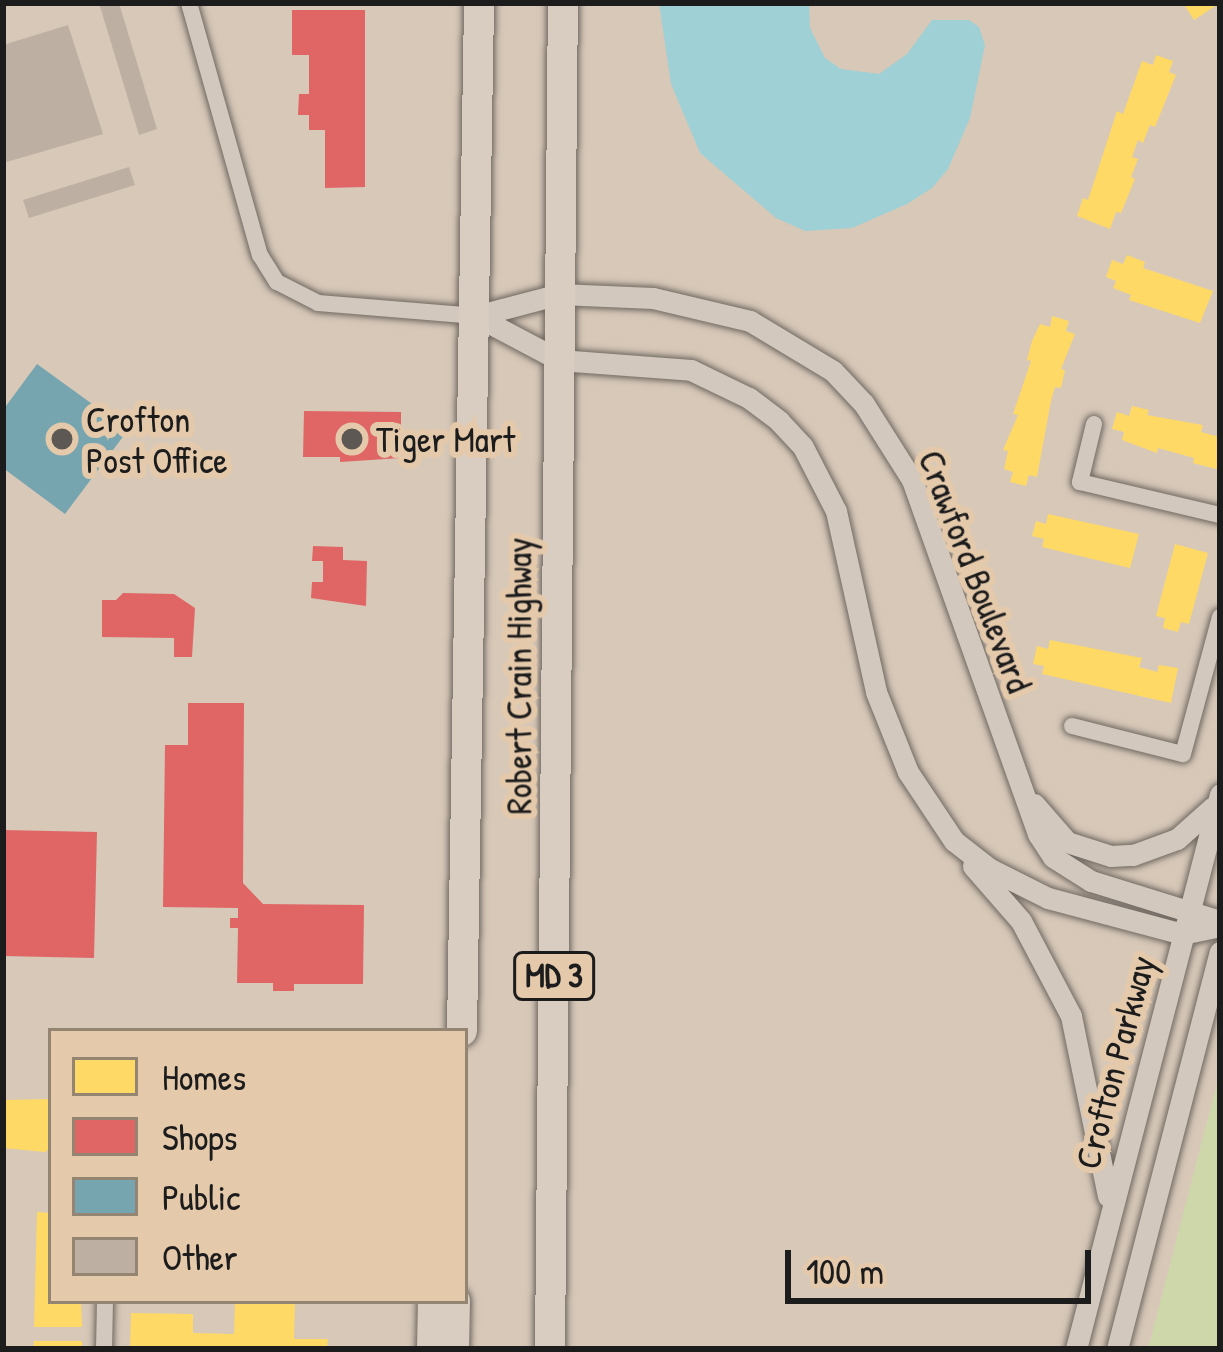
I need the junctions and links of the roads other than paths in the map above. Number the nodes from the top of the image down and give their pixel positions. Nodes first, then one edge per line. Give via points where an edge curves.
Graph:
1 (189, 3) edge
2 (479, 3) edge
3 (563, 3) edge
4 (560, 293) junction
5 (476, 316) junction
6 (559, 360) junction
7 (1094, 424) dead end
8 (1220, 515) edge
9 (1220, 617) edge
10 (1072, 726) dead end
11 (1019, 781) junction
12 (1219, 798) edge
13 (954, 841) junction
14 (1190, 907) junction
15 (1220, 923) edge
16 (1183, 934) junction
17 (1220, 952) edge
18 (462, 1028) edge
19 (1110, 1208) junction
20 (104, 1304) edge
21 (433, 1304) edge
22 (454, 1304) edge
23 (104, 1349) edge
24 (432, 1349) edge
25 (454, 1349) edge
26 (550, 1349) edge
27 (1076, 1349) edge
28 (1118, 1349) edge

1 - 5 street via 260,255 277,282 318,303
2 - 5 highway, Robert Crain Highway / MD 3
3 - 4 highway, Robert Crain Highway / MD 3
4 - 5 street, Crawford Boulevard
4 - 6 highway, Robert Crain Highway / MD 3
4 - 11 street, Crawford Boulevard via 653,298 750,321 796,345 864,404 912,480
5 - 6 street, Crawford Boulevard
5 - 18 highway, Robert Crain Highway / MD 3
6 - 13 street, Crawford Boulevard via 691,370 749,398 803,447 836,511 890,731
6 - 26 highway, Robert Crain Highway / MD 3
7 - 8 street via 1080,482
9 - 10 street via 1183,754
11 - 12 street via 1066,842 1111,856 1178,839
11 - 14 street, Crawford Boulevard via 1038,834 1072,872
12 - 14 street, Crofton Parkway
13 - 16 street, Crawford Boulevard via 1048,898
13 - 19 street via 1021,921 1057,982 1083,1054
14 - 15 street, Crawford Boulevard
14 - 16 street, Crofton Parkway
15 - 16 street, Crawford Boulevard
16 - 19 street, Crofton Parkway
17 - 28 street, Crofton Parkway
19 - 27 street, Crofton Parkway
20 - 23 street
21 - 24 highway
22 - 25 highway

